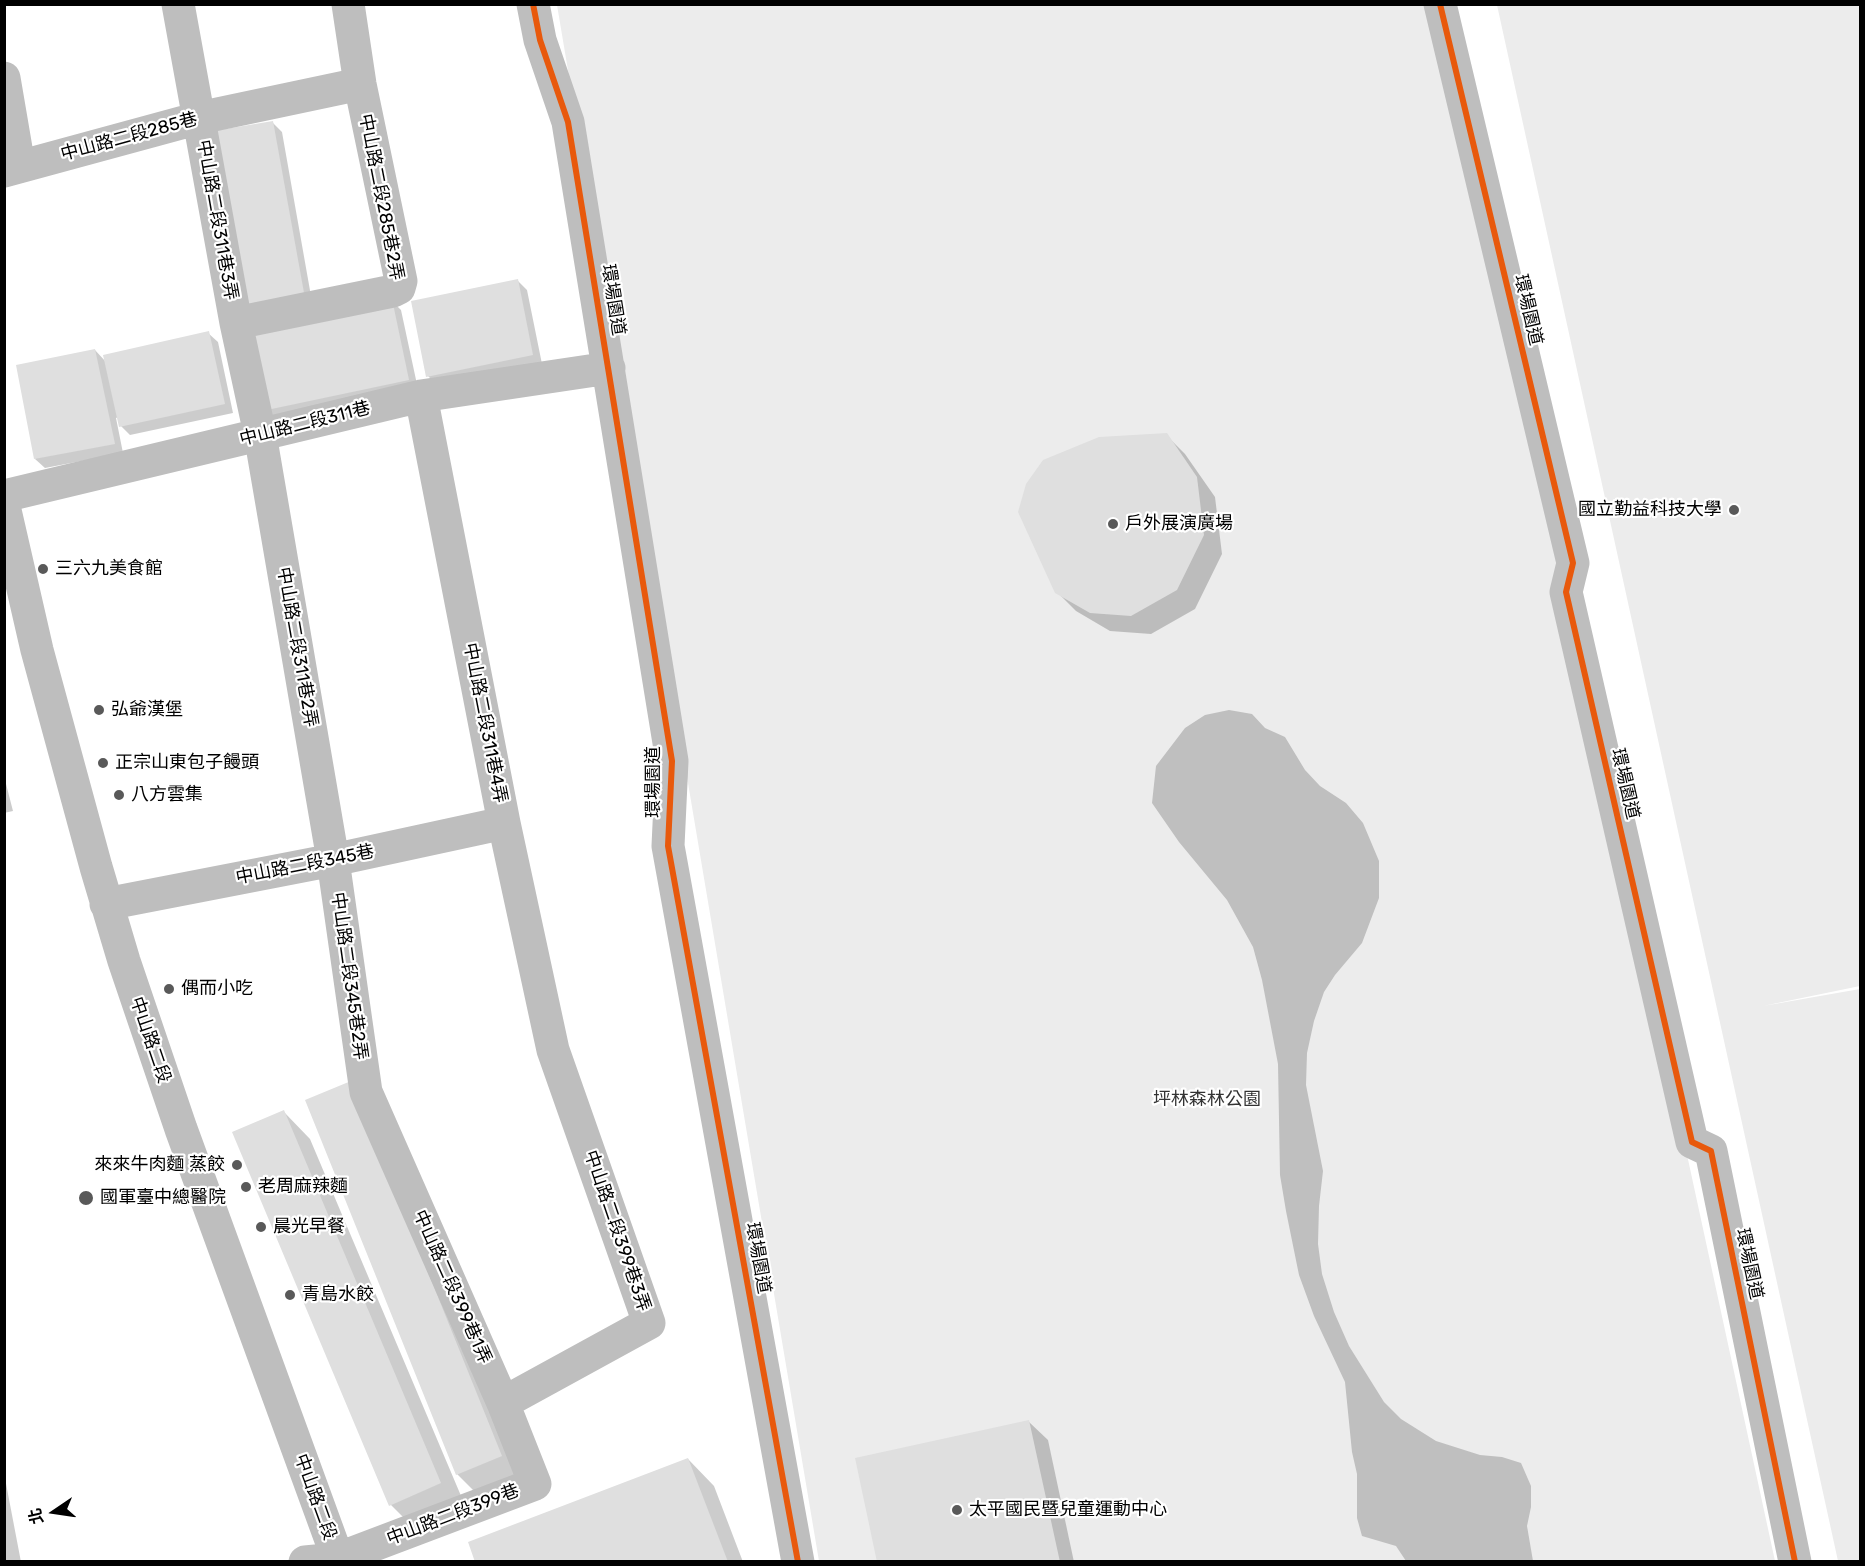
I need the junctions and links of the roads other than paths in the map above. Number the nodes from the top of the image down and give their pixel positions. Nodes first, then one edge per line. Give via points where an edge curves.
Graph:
1 (178, 4) edge
2 (348, 4) edge
3 (533, 4) edge
4 (1440, 4) edge
5 (4, 78) edge
6 (360, 84) junction
7 (199, 118) junction
8 (12, 169) edge
9 (236, 323) junction
10 (609, 368) junction
11 (421, 396) junction
12 (260, 434) junction
13 (4, 496) edge
14 (4, 506) edge
15 (504, 823) junction
16 (333, 860) junction
17 (106, 904) junction
18 (553, 1050) joint
19 (366, 1092) joint
20 (503, 1403) junction
21 (535, 1484) joint
22 (338, 1560) edge
23 (304, 1562) edge
24 (798, 1562) edge
25 (1795, 1562) edge

1 - 7 street, 中山路二段311巷3弄
2 - 6 street
3 - 10 street, 環場園道 via 540,40 568,122
4 - 25 street, 環場園道 via 1573,563 1566,592 1692,1142 1711,1151
5 - 8 street
6 - 7 street, 中山路二段285巷
6 - 9 street, 中山路二段285巷2弄 via 401,281 399,288
7 - 8 street, 中山路二段285巷
7 - 9 street, 中山路二段311巷3弄
9 - 12 street, 中山路二段311巷3弄
10 - 11 street, 中山路二段311巷
10 - 24 street, 環場園道 via 672,761 668,846
11 - 12 street, 中山路二段311巷
11 - 15 street, 中山路二段311巷4弄
12 - 13 street, 中山路二段311巷
12 - 16 street, 中山路二段311巷2弄
14 - 17 street, 中山路二段 via 37,650
15 - 16 street, 中山路二段345巷
15 - 18 street, 中山路二段311巷4弄
16 - 17 street, 中山路二段345巷
16 - 19 street, 中山路二段345巷2弄
17 - 22 street, 中山路二段 via 181,1129
18 - 20 street, 中山路二段399巷3弄 via 649,1323
19 - 20 street, 中山路二段399巷1弄
20 - 21 street, 中山路二段399巷1弄
21 - 22 street, 中山路二段399巷
22 - 23 street, 中山路二段399巷

